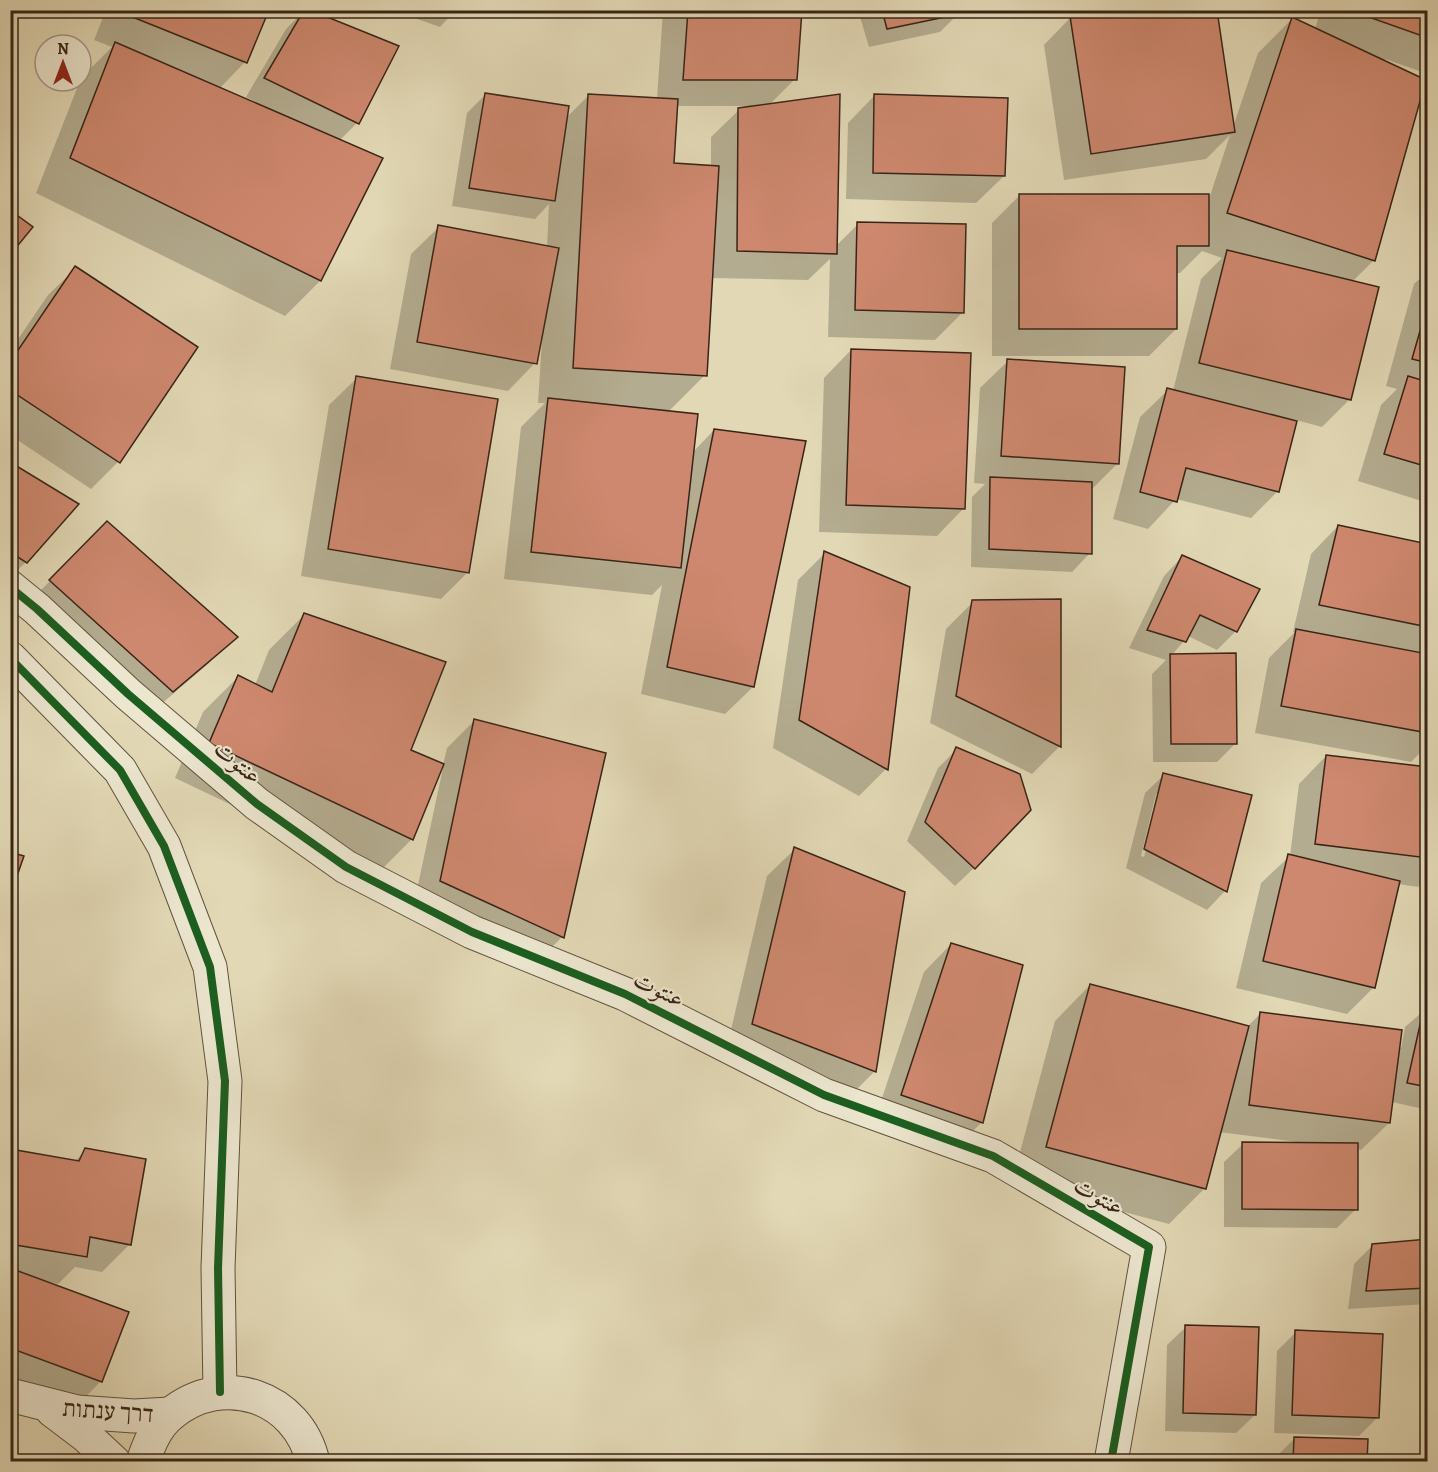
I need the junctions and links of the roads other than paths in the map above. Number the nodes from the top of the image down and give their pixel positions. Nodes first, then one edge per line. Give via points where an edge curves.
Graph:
1 (10, 587) edge
2 (10, 658) edge
3 (220, 1392) junction
4 (10, 1395) edge
5 (46, 1406) junction
6 (170, 1414) junction
7 (114, 1461) edge
8 (143, 1461) edge
9 (314, 1461) edge
10 (1111, 1461) edge

1 - 10 street, عنتوت via 257,804 346,867 472,932 625,994 824,1095 993,1156 1149,1247
2 - 3 street via 120,770 165,846 210,967 225,1081 218,1268
3 - 6 street via 193,1400
3 - 9 street via 248,1394 274,1405 296,1423
4 - 5 street, דרך ענתות
5 - 6 street, דרך ענתות via 102,1414
5 - 7 street, דרך ענתות
6 - 8 street via 152,1436

